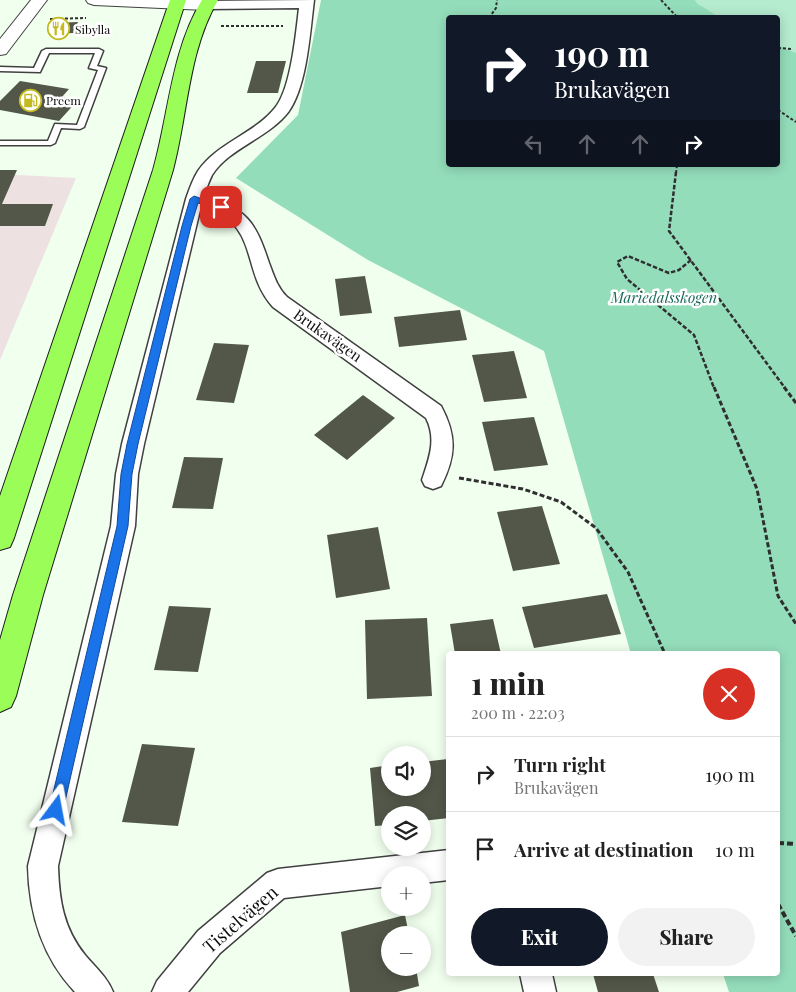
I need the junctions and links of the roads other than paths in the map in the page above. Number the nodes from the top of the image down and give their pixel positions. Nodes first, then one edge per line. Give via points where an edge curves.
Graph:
1 (39, 0) edge
2 (94, 0) edge
3 (177, 2) edge
4 (306, 2) edge
5 (208, 3) edge
6 (0, 50) edge
7 (0, 69) edge
8 (0, 143) edge
9 (194, 199) junction
10 (433, 480) dead end
11 (0, 538) edge
12 (0, 696) edge
13 (446, 865) edge
14 (536, 976) edge
15 (97, 992) edge
16 (168, 992) edge
17 (540, 992) edge

1 - 6 street
2 - 3 street
3 - 5 street
3 - 11 highway
4 - 5 street
4 - 9 street via 301,48 290,96 266,126 219,158 204,173
5 - 12 highway via 197,26 178,92 163,170 28,595
7 - 8 lane via 37,70 46,51 100,51 93,68 102,68 80,127 58,126 51,142
9 - 10 street, Brukavägen via 232,212 244,222 251,232 270,292 280,302 434,412 444,438
9 - 15 street via 133,444 123,526 43,866 43,895 54,937 67,959
13 - 16 street, Tistelvägen via 278,884 209,942
14 - 17 street

